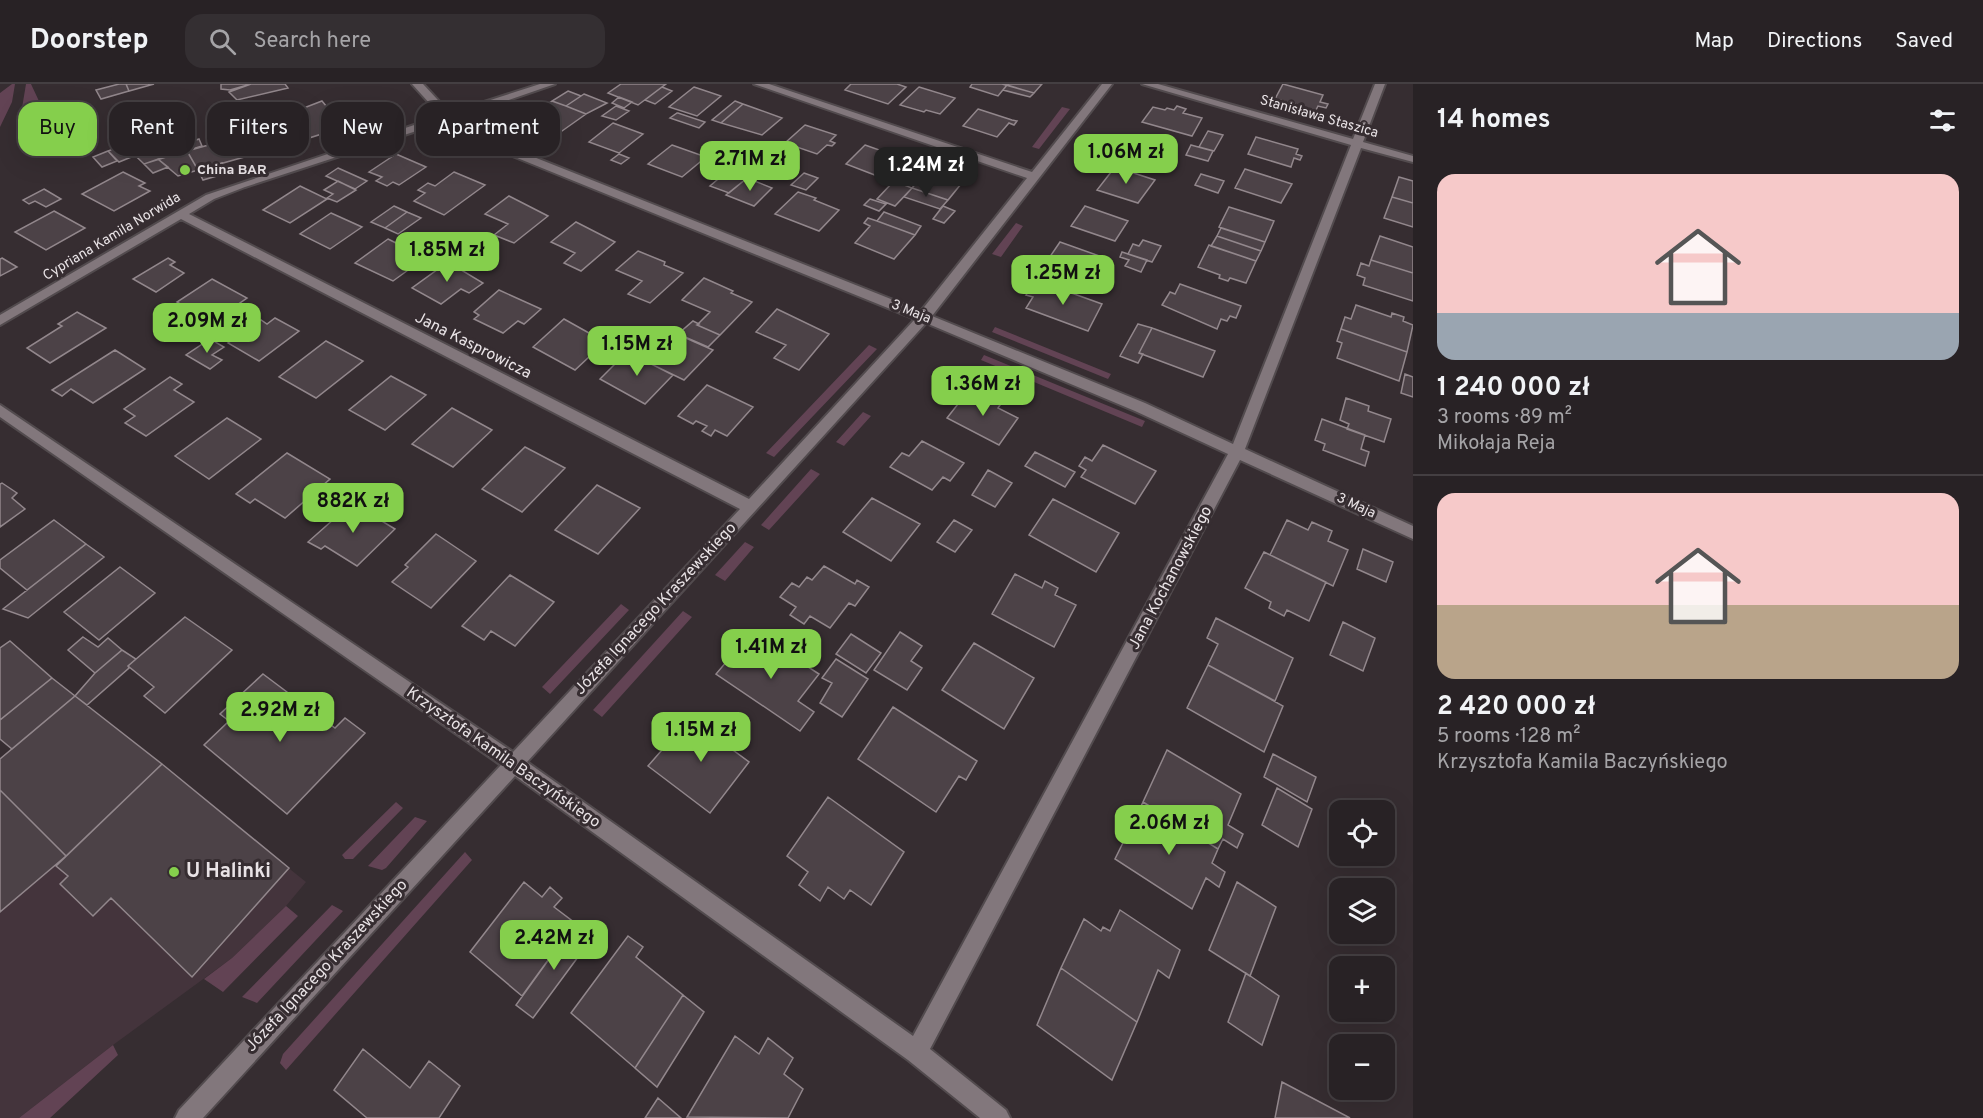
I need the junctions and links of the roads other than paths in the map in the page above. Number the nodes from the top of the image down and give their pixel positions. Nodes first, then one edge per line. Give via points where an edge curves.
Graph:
1 (417, 84) edge
2 (550, 84) edge
3 (759, 84) edge
4 (1107, 84) edge
5 (1147, 84) edge
6 (1380, 84) edge
7 (434, 102) edge
8 (494, 102) edge
9 (416, 128) edge
10 (1357, 143) junction
11 (522, 156) edge
12 (1413, 159) edge
13 (1033, 176) junction
14 (180, 214) junction
15 (924, 317) junction
16 (0, 321) edge
17 (0, 410) edge
18 (1237, 451) junction
19 (751, 507) junction
20 (1413, 532) edge
21 (513, 764) junction
22 (916, 1052) junction
23 (187, 1118) edge
24 (998, 1118) edge

1 - 7 street, 3 Maja
2 - 8 street, Cypriana Kamila Norwida
3 - 13 street
4 - 13 street, Józefa Ignacego Kraszewskiego
5 - 10 street, Stanisława Staszica
6 - 10 street, Jana Kochanowskiego
9 - 14 street, Cypriana Kamila Norwida via 241,185
10 - 12 street, Stanisława Staszica
10 - 18 street, Jana Kochanowskiego
11 - 15 street, 3 Maja
13 - 15 street, Józefa Ignacego Kraszewskiego
14 - 16 street, Cypriana Kamila Norwida
14 - 19 street, Jana Kasprowicza
15 - 18 street, 3 Maja
15 - 19 street, Józefa Ignacego Kraszewskiego
17 - 21 street, Krzysztofa Kamila Baczyńskiego
18 - 20 street, 3 Maja
18 - 22 street, Jana Kochanowskiego
19 - 21 street, Józefa Ignacego Kraszewskiego
21 - 22 street, Krzysztofa Kamila Baczyńskiego
21 - 23 street, Józefa Ignacego Kraszewskiego
22 - 24 street, Krzysztofa Kamila Baczyńskiego

